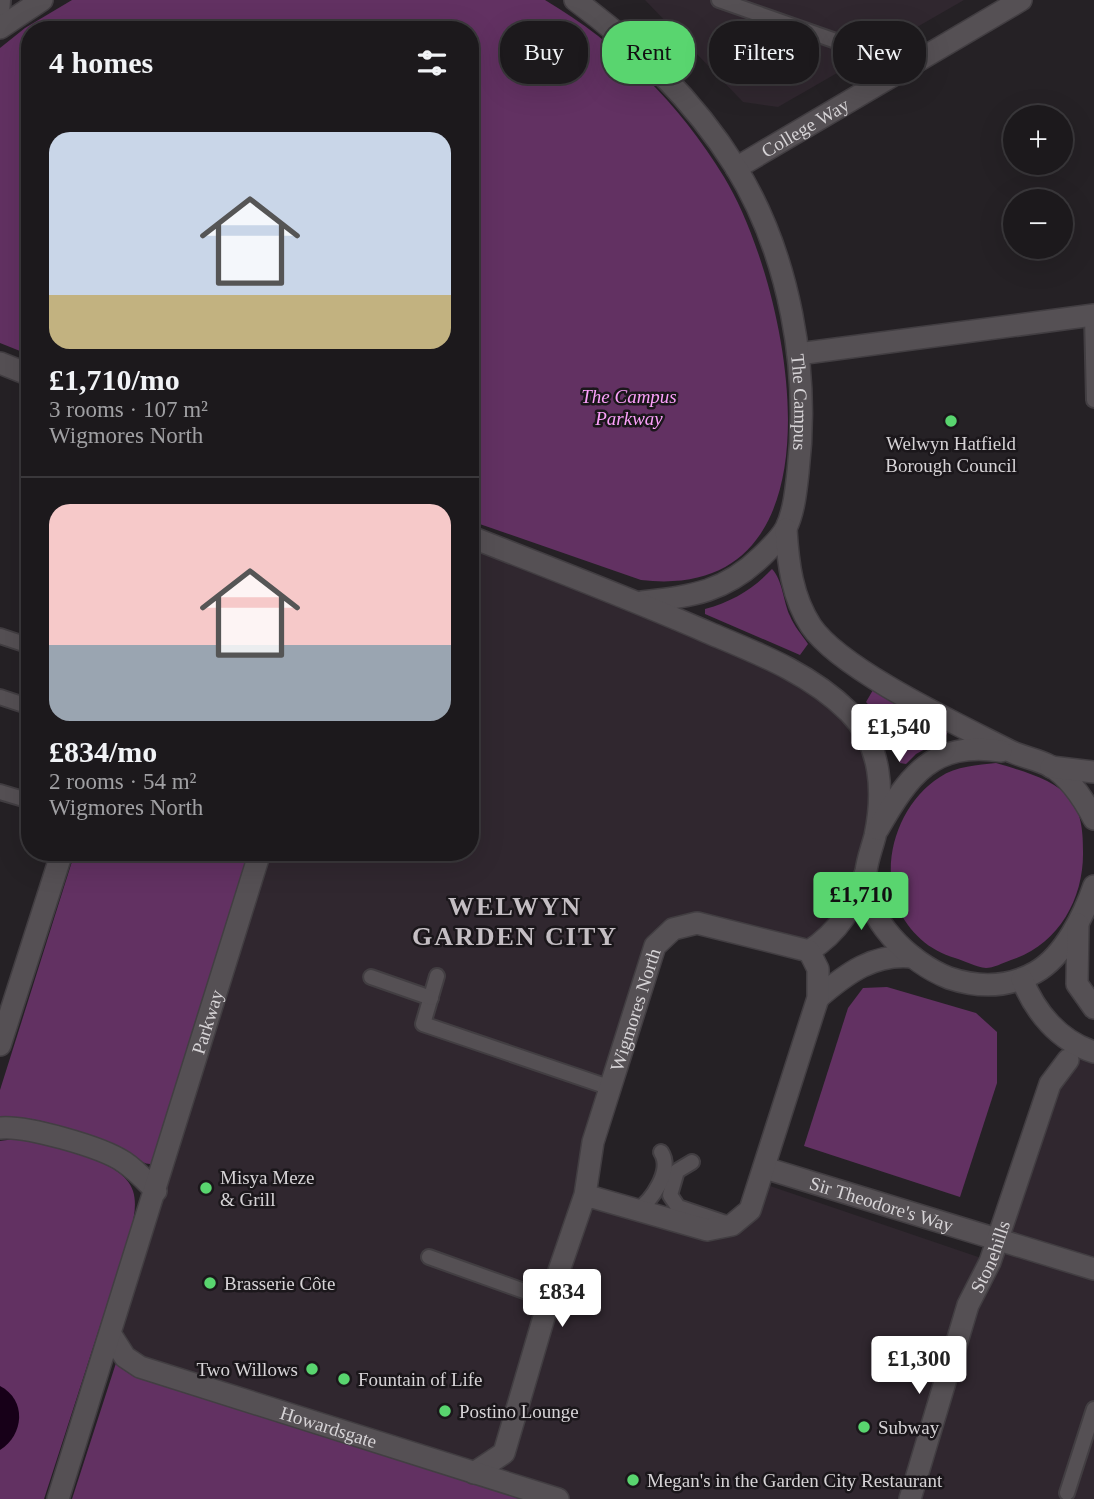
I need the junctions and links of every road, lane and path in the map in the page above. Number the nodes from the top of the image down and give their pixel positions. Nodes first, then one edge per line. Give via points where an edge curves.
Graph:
1 (3, 0) edge
2 (42, 0) edge
3 (575, 0) edge
4 (719, 0) edge
5 (1021, 0) edge
6 (1, 27) edge
7 (871, 88) junction
8 (736, 168) junction
9 (1093, 316) edge
10 (798, 354) junction
11 (0, 365) edge
12 (21, 372) edge
13 (1094, 400) edge
14 (786, 529) junction
15 (479, 540) edge
16 (639, 602) junction
17 (0, 636) edge
18 (21, 643) edge
19 (0, 697) edge
20 (21, 704) edge
21 (1013, 752) junction
22 (1051, 767) junction
23 (1094, 772) edge
24 (0, 792) edge
25 (21, 798) edge
26 (1094, 819) edge
27 (876, 834) junction
28 (59, 861) edge
29 (257, 861) edge
30 (865, 874) junction
31 (1094, 886) edge
32 (1078, 924) junction
33 (809, 951) junction
34 (913, 957) junction
35 (437, 976) dead end
36 (371, 977) dead end
37 (1022, 979) junction
38 (431, 998) junction
39 (818, 998) junction
40 (1094, 1008) edge
41 (1, 1036) edge
42 (1094, 1052) edge
43 (1068, 1060) dead end
44 (611, 1088) junction
45 (0, 1128) edge
46 (661, 1152) dead end
47 (692, 1162) dead end
48 (765, 1168) junction
49 (156, 1191) junction
50 (585, 1195) junction
51 (636, 1211) junction
52 (732, 1226) junction
53 (997, 1240) junction
54 (429, 1257) dead end
55 (1094, 1269) edge
56 (549, 1300) junction
57 (111, 1335) junction
58 (1094, 1409) edge
59 (474, 1473) junction
60 (1067, 1493) dead end
61 (58, 1499) edge
62 (558, 1499) edge
63 (910, 1499) edge

1 - 6 lane
2 - 6 street
3 - 8 street, The Campus via 641,52 676,88
4 - 7 lane via 853,47
5 - 7 street, College Way
7 - 8 street, College Way
8 - 10 street, The Campus via 779,264
9 - 10 street
9 - 13 lane
10 - 14 street, The Campus via 800,453
11 - 12 street
14 - 16 street, The Campus via 754,563 720,587 691,596
14 - 21 street via 792,582 810,624 826,645 902,693
15 - 16 street, The Campus
16 - 27 street via 778,662 850,713 869,736 877,758
17 - 18 lane
19 - 20 lane
21 - 22 street
21 - 27 street via 983,748 939,756 917,771
22 - 23 street
22 - 26 street via 1082,795
24 - 25 lane
27 - 30 street
28 - 41 street
29 - 49 street, Parkway
30 - 33 street via 842,923
30 - 34 street via 885,933
31 - 32 street
32 - 37 street via 1038,971
32 - 40 street via 1077,984
33 - 39 street via 818,970
33 - 44 street, Wigmores North via 697,923 673,929 655,946
34 - 37 street via 936,973 964,983 988,986
34 - 39 street via 876,958
35 - 38 lane
36 - 38 lane
37 - 42 street via 1034,1008 1075,1046
38 - 44 lane via 423,1024
39 - 48 street
43 - 53 street, Stonehills via 1050,1084
44 - 50 street, Wigmores North via 593,1142
45 - 49 street via 25,1128 114,1156
46 - 51 lane via 665,1164 654,1195
47 - 52 lane via 677,1171 670,1195 678,1208
48 - 52 street via 750,1210
48 - 53 street, Sir Theodore's Way
49 - 57 street, Parkway
50 - 51 street
50 - 56 street, Wigmores North
51 - 52 street via 707,1230
53 - 55 street, Sir Theodore's Way
53 - 63 street, Stonehills via 968,1305
54 - 56 lane
56 - 59 street, Wigmores North via 504,1453
57 - 59 street, Howardsgate via 125,1357 140,1367
57 - 61 street, Parkway
58 - 60 lane
59 - 62 street, Howardsgate

